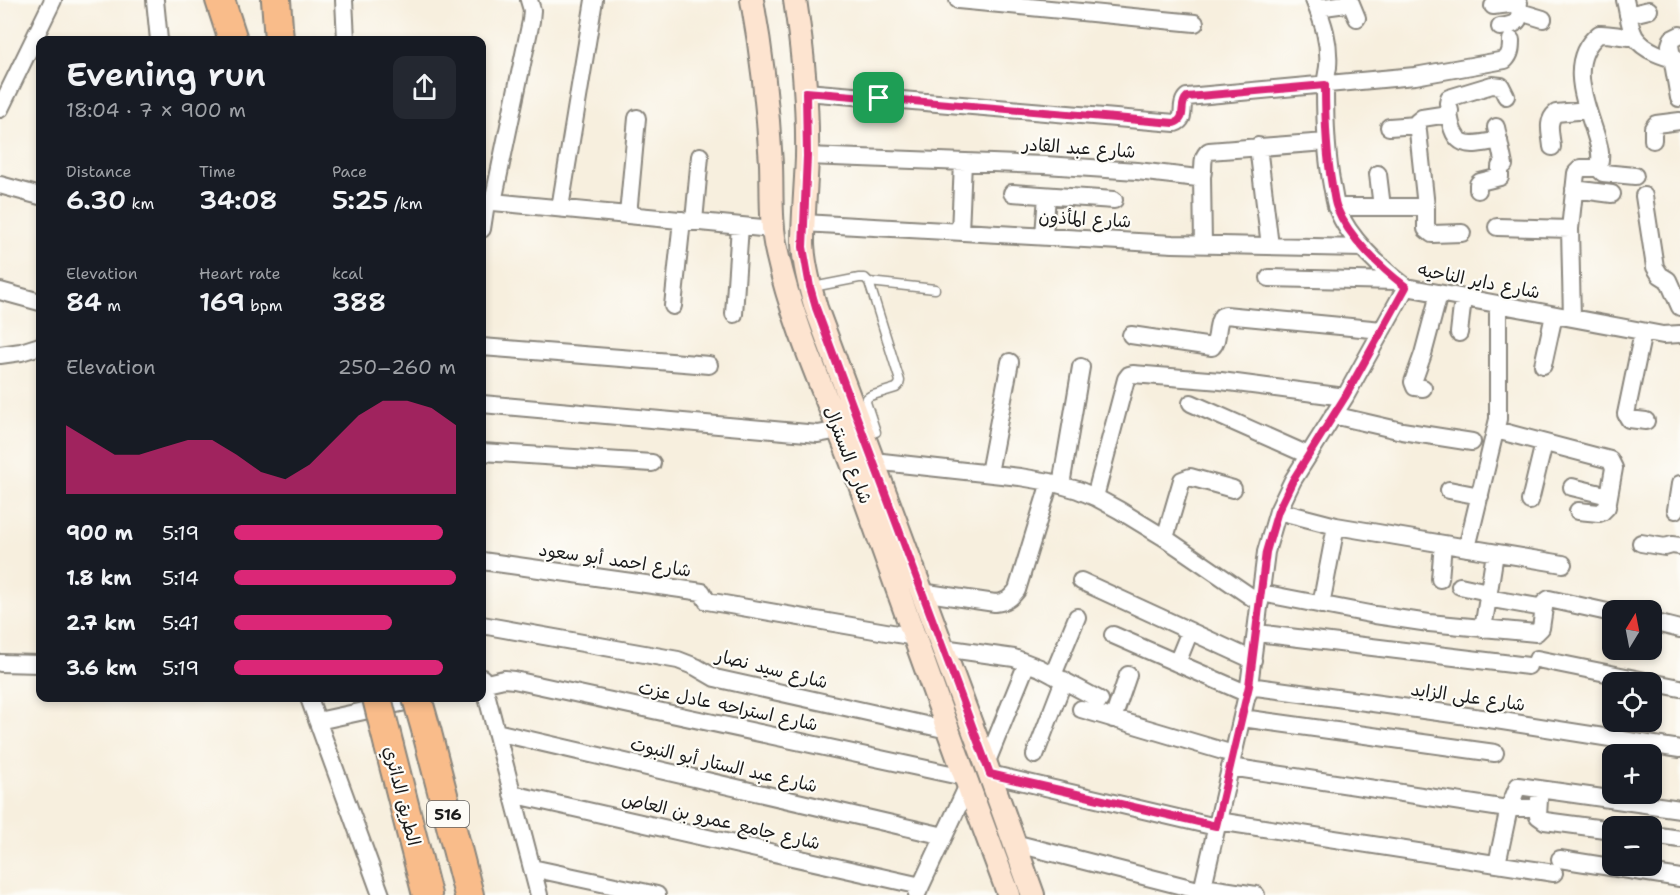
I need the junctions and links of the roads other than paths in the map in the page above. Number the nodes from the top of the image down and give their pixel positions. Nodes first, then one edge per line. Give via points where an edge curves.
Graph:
1 (53, 0) edge
2 (155, 0) edge
3 (220, 0) edge
4 (233, 0) edge
5 (276, 0) edge
6 (344, 0) edge
7 (529, 0) edge
8 (594, 0) edge
9 (752, 0) edge
10 (795, 0) edge
11 (958, 0) edge
12 (1350, 0) edge
13 (1315, 4) edge
14 (1519, 5) edge
15 (1493, 6) dead end
16 (1627, 7) edge
17 (1649, 10) dead end
18 (1357, 18) dead end
19 (1543, 19) dead end
20 (1195, 22) dead end
21 (1500, 27) dead end
22 (1680, 35) edge
23 (159, 36) edge
24 (234, 36) edge
25 (235, 36) edge
26 (279, 36) edge
27 (346, 36) edge
28 (1635, 37) junction
29 (1511, 40) dead end
30 (1676, 60) edge
31 (1325, 85) junction
32 (806, 92) junction
33 (1506, 96) dead end
34 (1678, 98) dead end
35 (0, 109) edge
36 (1588, 110) junction
37 (1449, 113) junction
38 (637, 118) dead end
39 (1680, 121) edge
40 (1417, 125) junction
41 (1389, 128) dead end
42 (1653, 140) dead end
43 (1326, 142) junction
44 (1258, 146) junction
45 (1552, 147) dead end
46 (700, 156) dead end
47 (807, 156) junction
48 (963, 162) junction
49 (1598, 168) junction
50 (1378, 174) dead end
51 (1202, 176) junction
52 (1635, 176) dead end
53 (0, 185) edge
54 (1574, 189) junction
55 (1478, 190) dead end
56 (1012, 193) dead end
57 (1612, 194) dead end
58 (36, 195) edge
59 (1047, 196) junction
60 (1644, 196) dead end
61 (1114, 200) dead end
62 (487, 203) edge
63 (1336, 207) junction
64 (1382, 207) junction
65 (1426, 207) junction
66 (560, 208) junction
67 (628, 215) junction
68 (688, 221) junction
69 (804, 223) junction
70 (740, 226) junction
71 (1497, 227) dead end
72 (1570, 230) junction
73 (960, 231) junction
74 (1462, 233) dead end
75 (1044, 236) junction
76 (774, 240) junction
77 (1203, 244) junction
78 (1270, 246) junction
79 (803, 247) junction
80 (1364, 248) junction
81 (1269, 278) dead end
82 (869, 282) junction
83 (1401, 284) junction
84 (810, 287) junction
85 (935, 289) dead end
86 (0, 291) edge
87 (1439, 294) junction
88 (1463, 298) junction
89 (36, 301) edge
90 (1498, 304) junction
91 (673, 306) dead end
92 (1680, 307) edge
93 (734, 314) dead end
94 (1554, 315) junction
95 (1572, 318) junction
96 (1382, 330) junction
97 (1643, 332) junction
98 (1459, 333) dead end
99 (1680, 334) edge
100 (1131, 335) dead end
101 (36, 347) edge
102 (486, 347) edge
103 (0, 355) edge
104 (1010, 362) dead end
105 (709, 365) dead end
106 (1543, 366) dead end
107 (1082, 367) dead end
108 (1423, 388) dead end
109 (1345, 397) junction
110 (1191, 403) dead end
111 (486, 404) edge
112 (1333, 416) junction
113 (1646, 422) dead end
114 (839, 430) junction
115 (1496, 430) junction
116 (876, 432) dead end
117 (1472, 442) dead end
118 (1544, 443) junction
119 (486, 452) edge
120 (1308, 455) junction
121 (873, 461) junction
122 (651, 464) dead end
123 (989, 474) junction
124 (1055, 483) junction
125 (1680, 484) edge
126 (1572, 487) dead end
127 (1233, 489) dead end
128 (1449, 490) dead end
129 (1480, 496) junction
130 (1609, 496) junction
131 (1095, 497) junction
132 (1530, 501) dead end
133 (1676, 510) dead end
134 (1278, 511) junction
135 (1578, 511) dead end
136 (1336, 526) junction
137 (1165, 538) junction
138 (1641, 543) dead end
139 (1443, 544) junction
140 (1680, 546) edge
141 (1467, 548) junction
142 (1495, 553) junction
143 (486, 562) edge
144 (1563, 564) dead end
145 (1440, 579) dead end
146 (1081, 581) dead end
147 (1460, 586) dead end
148 (921, 592) junction
149 (1488, 595) junction
150 (1260, 598) junction
151 (1321, 605) junction
152 (1544, 608) junction
153 (1602, 611) edge
154 (1077, 617) dead end
155 (1662, 624) edge
156 (486, 626) edge
157 (1483, 629) junction
158 (1680, 629) edge
159 (1190, 631) junction
160 (1257, 633) junction
161 (1113, 635) dead end
162 (915, 637) junction
163 (943, 648) junction
164 (1254, 660) junction
165 (0, 663) edge
166 (1027, 663) junction
167 (1177, 663) junction
168 (36, 664) edge
169 (1128, 675) dead end
170 (1058, 678) junction
171 (486, 682) edge
172 (1680, 688) edge
173 (1248, 690) junction
174 (486, 696) edge
175 (1100, 700) dead end
176 (311, 702) edge
177 (377, 702) edge
178 (406, 702) edge
179 (418, 702) edge
180 (1081, 709) dead end
181 (1242, 718) junction
182 (1113, 719) junction
183 (318, 721) junction
184 (948, 730) junction
185 (496, 732) junction
186 (1680, 749) edge
187 (1495, 753) dead end
188 (1035, 755) dead end
189 (1232, 760) junction
190 (988, 769) junction
191 (966, 781) junction
192 (1541, 789) junction
193 (512, 794) junction
194 (1509, 808) junction
195 (1538, 808) junction
196 (1680, 809) edge
197 (1217, 824) junction
198 (1602, 829) edge
199 (944, 836) junction
200 (1662, 836) edge
201 (1680, 839) edge
202 (1014, 843) junction
203 (1497, 864) junction
204 (532, 868) junction
205 (1680, 878) edge
206 (919, 891) edge
207 (1202, 891) edge
208 (381, 895) edge
209 (427, 895) edge
210 (469, 895) edge
211 (539, 895) edge
212 (657, 895) edge
213 (1009, 895) edge
214 (1033, 895) edge
215 (1256, 895) edge

1 - 35 street
2 - 23 street
3 - 24 highway
4 - 25 highway
5 - 26 highway
6 - 27 street
7 - 62 street via 531,21
8 - 66 street
9 - 76 street, شارع السنترال via 767,104
10 - 32 street, شارع السنترال
11 - 20 street
12 - 13 street via 1346,4
12 - 18 street
13 - 31 street, شارع داير الناحيه via 1326,32
14 - 15 street
14 - 19 street
14 - 21 street via 1518,22
16 - 17 street
16 - 28 street
22 - 30 street via 1670,42
28 - 30 street via 1655,53
28 - 36 street via 1599,34 1588,47 1580,74
29 - 31 street via 1505,60 1415,76
30 - 34 street
31 - 32 street via 1187,97 1182,118 1174,123
31 - 43 street, شارع داير الناحيه
32 - 47 street, شارع السنترال
33 - 37 street via 1501,86 1492,85 1449,98
36 - 45 street via 1553,115
36 - 49 street via 1600,153
37 - 40 street via 1422,118
37 - 55 street via 1451,128 1461,141 1476,144 1497,134 1504,165 1500,167 1501,176 1480,182
38 - 67 street
39 - 42 street via 1656,124
40 - 41 street
40 - 65 street
43 - 44 street
43 - 63 street, شارع داير الناحيه
44 - 51 street via 1209,151 1204,154
44 - 78 street
46 - 68 street
47 - 48 street, شارع عبد القادر
47 - 69 street, شارع السنترال
48 - 51 street, شارع عبد القادر
48 - 73 street
49 - 52 street via 1603,173
49 - 54 street via 1578,170
50 - 64 street
51 - 77 street
53 - 58 street
54 - 57 street
54 - 72 street
56 - 59 street
59 - 61 street
59 - 75 street
60 - 92 street via 1655,267 1668,280
62 - 66 street
63 - 64 street
63 - 80 street, شارع داير الناحيه
64 - 65 street
65 - 74 street via 1429,233
66 - 67 street
67 - 68 street
68 - 70 street
68 - 91 street
69 - 73 street, شارع المأذون
69 - 79 street, شارع السنترال
70 - 76 street
70 - 93 street
71 - 72 street
72 - 95 street
73 - 75 street, شارع المأذون
75 - 77 street, شارع المأذون
76 - 79 street
76 - 114 street, شارع السنترال via 795,318
77 - 78 street, شارع المأذون
78 - 80 street, شارع المأذون
79 - 84 street, شارع السنترال
80 - 83 street, شارع داير الناحيه
81 - 83 street
82 - 84 lane via 859,278
82 - 85 lane
82 - 116 lane via 900,383 867,398
83 - 87 street, شارع داير الناحيه
83 - 96 street
84 - 121 street, شارع السنترال
86 - 89 street
87 - 88 street, شارع داير الناحيه
87 - 108 street via 1413,382 1415,387
88 - 90 street, شارع داير الناحيه
88 - 98 street
90 - 94 street, شارع داير الناحيه
90 - 115 street
94 - 95 street, شارع داير الناحيه
94 - 106 street
95 - 97 street, شارع داير الناحيه
96 - 100 street via 1225,315 1218,321 1212,347
96 - 109 street
97 - 99 street, شارع داير الناحيه
97 - 113 street via 1626,414 1629,419
101 - 103 street
102 - 105 street
104 - 123 street
107 - 124 street
109 - 112 street
109 - 131 street via 1221,381 1129,375
110 - 120 street
111 - 114 street via 818,434
112 - 117 street
112 - 120 street
114 - 162 street, شارع السنترال
115 - 118 street
115 - 129 street
118 - 130 street via 1610,460 1614,468
118 - 132 street
119 - 122 street
120 - 134 street
121 - 123 street
121 - 148 street, شارع السنترال
123 - 124 street
124 - 131 street
124 - 148 street via 1011,598 995,603
125 - 133 street
126 - 130 street
127 - 137 street via 1190,477 1182,480
128 - 129 street
129 - 141 street
130 - 135 street via 1602,512
131 - 137 street
134 - 136 street
134 - 150 street via 1266,552
136 - 139 street
136 - 151 street
137 - 150 street
138 - 140 street via 1665,548
139 - 141 street
139 - 145 street
141 - 142 street
142 - 144 street
142 - 149 street
143 - 162 street, شارع احمد أبو سعود via 702,592 707,601
146 - 159 street
147 - 149 street
148 - 163 street, شارع السنترال
149 - 152 street
149 - 157 street
150 - 151 street
150 - 160 street
151 - 157 street
152 - 153 street via 1549,598
152 - 157 street via 1538,632
154 - 170 street
155 - 158 street
156 - 184 street, شارع سيد نصار via 678,660 715,678
159 - 164 street
159 - 167 street
160 - 164 street
160 - 172 street via 1533,662
161 - 167 street, شارع على الزايد
162 - 184 street, شارع السنترال
163 - 166 street
163 - 190 street, شارع السنترال
164 - 173 street
165 - 168 street
166 - 170 street
166 - 190 street
167 - 173 street, شارع على الزايد
169 - 182 street
170 - 175 street
170 - 188 street
171 - 191 street, شارع استراحه عادل عزت via 514,680
173 - 181 street
173 - 186 street, شارع على الزايد via 1496,720
174 - 185 street
176 - 183 street
177 - 209 highway, الطريق الدائري / 516, bridge
178 - 183 street
179 - 210 highway, 516, bridge
180 - 182 street
181 - 187 street
181 - 189 street
182 - 189 street
183 - 208 street
184 - 191 street, شارع السنترال
185 - 193 street
185 - 199 street, شارع عبد الستار أبو النبوت
189 - 194 street
189 - 197 street
190 - 197 street
190 - 202 street, شارع السنترال
191 - 199 street
191 - 213 street, شارع السنترال
192 - 194 street via 1520,786
192 - 195 street
192 - 196 street
193 - 204 street
193 - 206 street, شارع جامع عمرو بن العاص
194 - 195 street
194 - 203 street
195 - 198 street via 1538,816 1545,821
197 - 203 street
197 - 207 street
199 - 206 street
200 - 201 street
202 - 207 street
202 - 214 street, شارع السنترال
203 - 205 street
204 - 211 street
204 - 212 street
207 - 215 street

